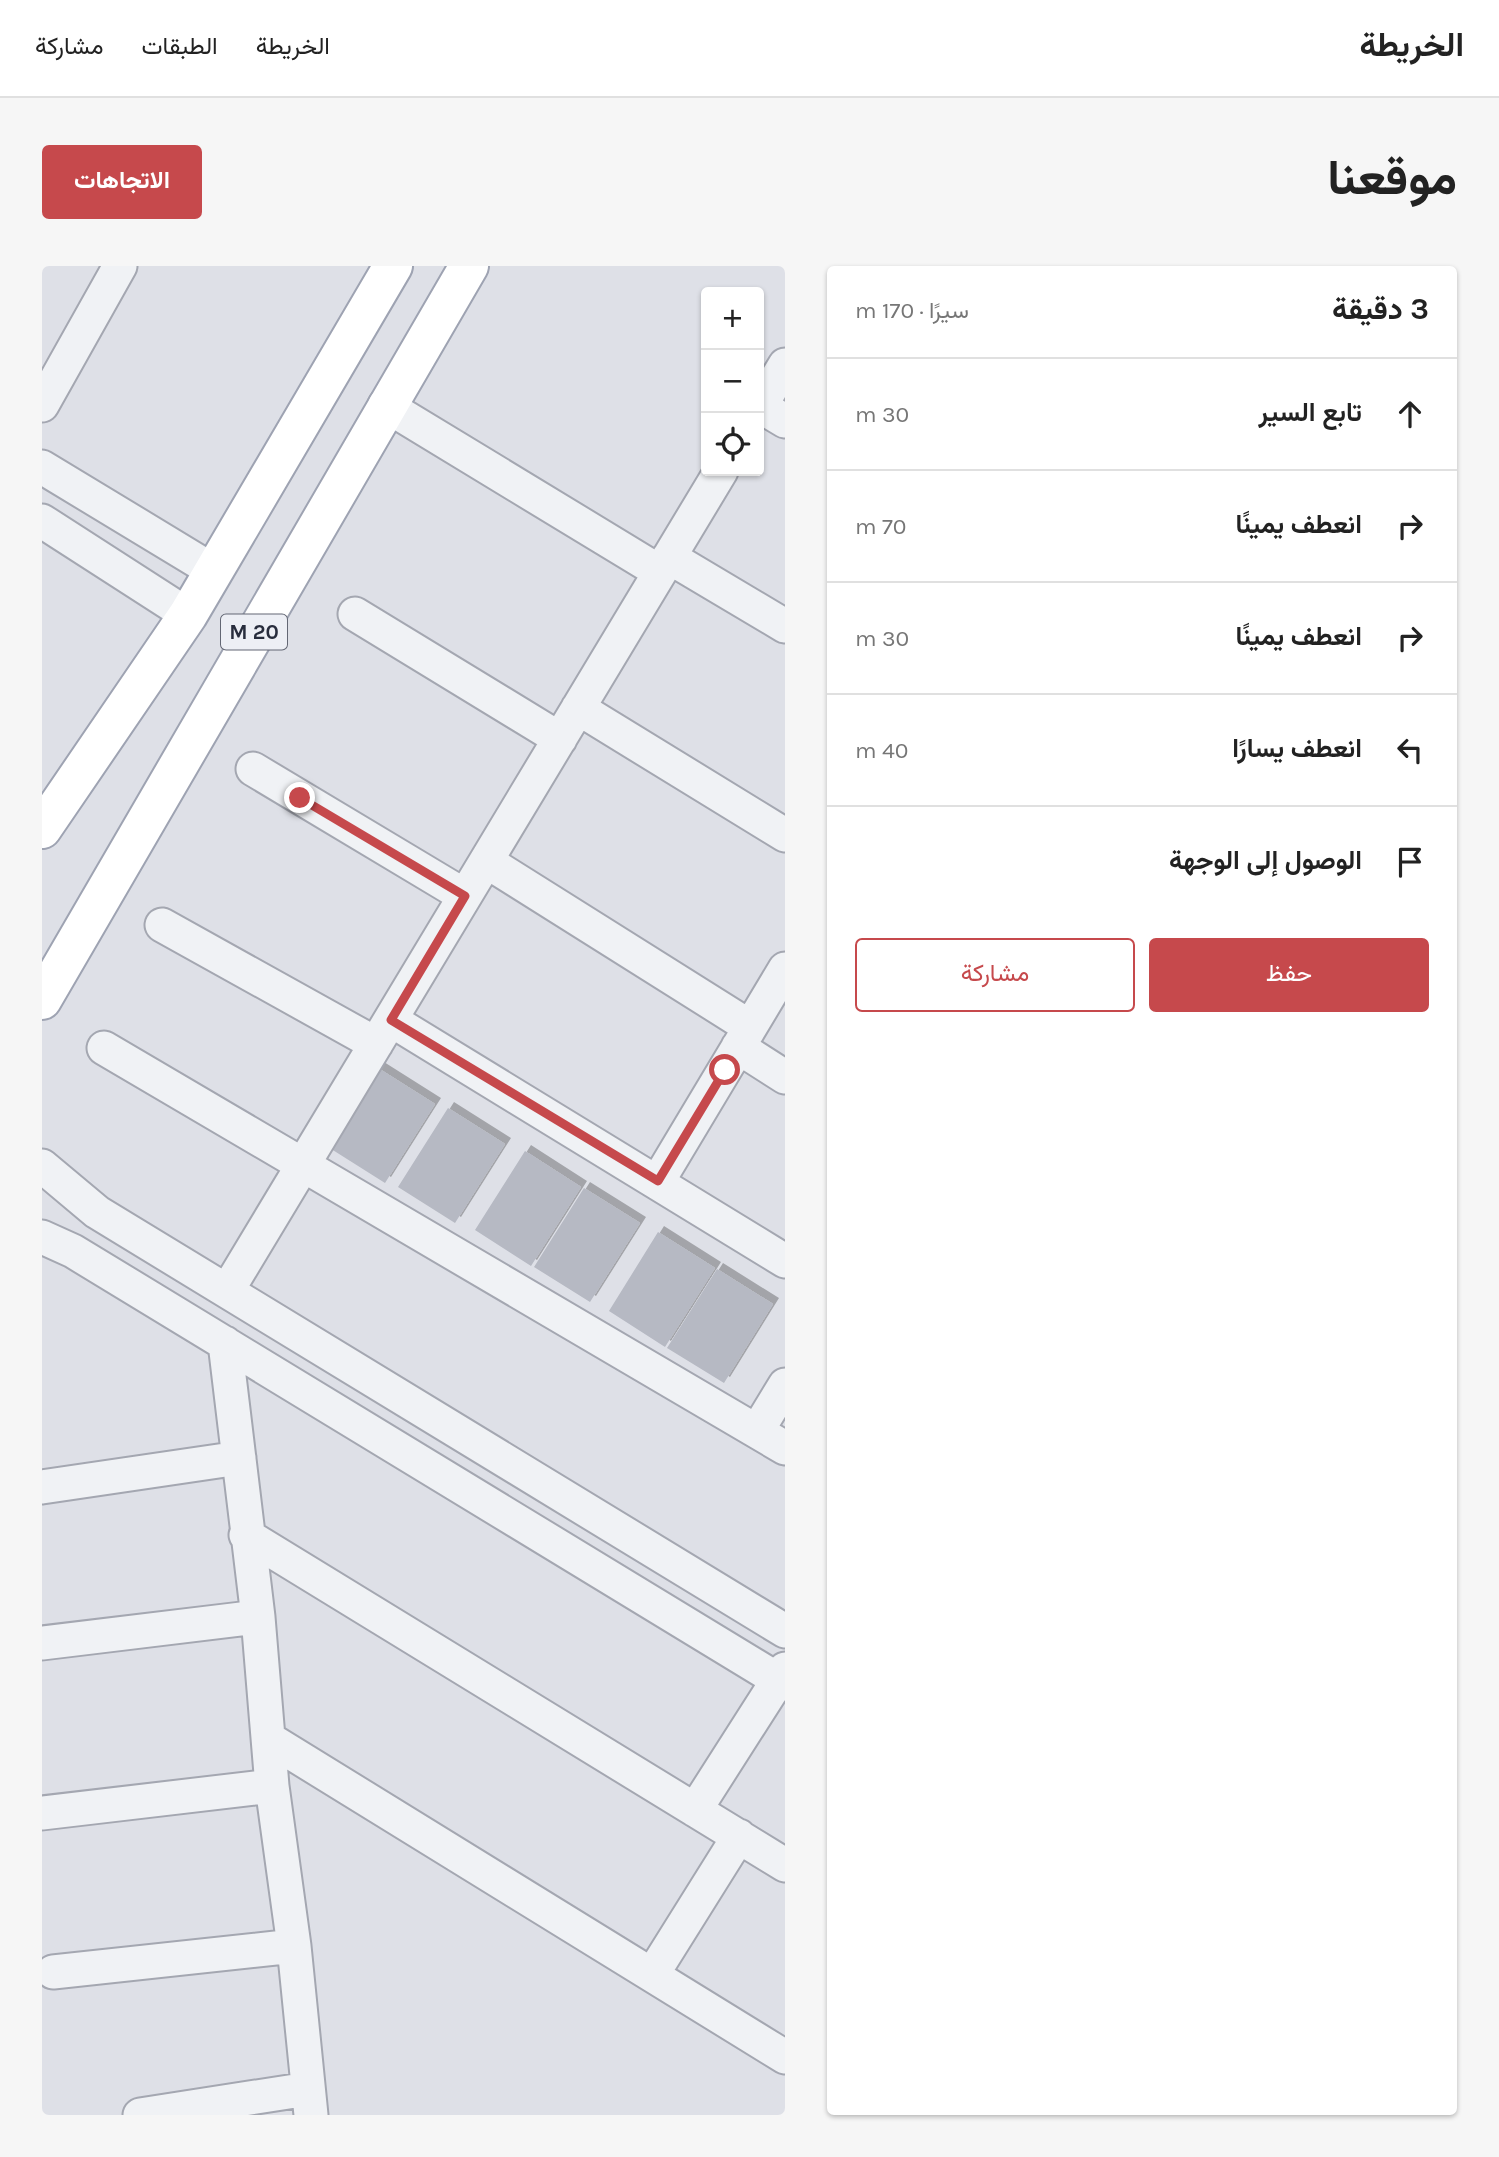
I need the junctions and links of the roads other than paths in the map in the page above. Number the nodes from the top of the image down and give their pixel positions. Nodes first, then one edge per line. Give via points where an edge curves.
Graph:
1 (120, 266) edge
2 (393, 266) edge
3 (469, 266) edge
4 (785, 365) edge
5 (42, 405) edge
6 (385, 405) junction
7 (768, 412) edge
8 (42, 467) edge
9 (718, 476) edge
10 (42, 521) edge
11 (665, 564) junction
12 (212, 570) junction
13 (355, 614) dead end
14 (188, 615) junction
15 (785, 626) edge
16 (578, 708) junction
17 (560, 739) junction
18 (253, 769) dead end
19 (42, 830) edge
20 (785, 835) edge
21 (486, 861) junction
22 (465, 896) junction
23 (162, 925) dead end
24 (785, 969) edge
25 (42, 1000) edge
26 (384, 1032) junction
27 (744, 1037) junction
28 (104, 1048) dead end
29 (785, 1077) edge
30 (304, 1164) junction
31 (42, 1166) edge
32 (658, 1181) junction
33 (42, 1237) edge
34 (785, 1261) edge
35 (227, 1291) junction
36 (225, 1343) junction
37 (785, 1385) edge
38 (757, 1431) junction
39 (785, 1448) edge
40 (239, 1458) junction
41 (42, 1487) edge
42 (246, 1535) junction
43 (258, 1617) junction
44 (785, 1631) edge
45 (42, 1643) edge
46 (783, 1678) edge
47 (269, 1739) junction
48 (272, 1786) junction
49 (695, 1810) junction
50 (42, 1813) edge
51 (738, 1836) junction
52 (785, 1865) edge
53 (294, 1945) junction
54 (53, 1972) dead end
55 (652, 1975) junction
56 (785, 2057) edge
57 (309, 2102) edge
58 (156, 2114) edge

1 - 5 street
2 - 12 main road, M 20
3 - 6 main road, M 20
4 - 7 street
6 - 11 street
6 - 25 main road, M 20
8 - 12 street
9 - 11 street
10 - 14 street
11 - 15 street
11 - 16 street
12 - 14 main road, M 20
13 - 17 street
14 - 19 main road, M 20
16 - 17 street
16 - 20 street
17 - 21 street
18 - 22 street
21 - 22 street
21 - 27 street
22 - 26 street
23 - 26 street
24 - 27 street
26 - 30 street
26 - 32 street
27 - 29 street
27 - 32 street
28 - 30 street
30 - 35 street
30 - 38 street
31 - 35 street via 97,1213
32 - 34 street
33 - 36 street
35 - 44 street
36 - 40 street
36 - 46 street
37 - 38 street
38 - 39 street
40 - 41 street
40 - 42 street
42 - 43 street
42 - 49 street
43 - 45 street
43 - 47 street
46 - 49 street
47 - 48 street
47 - 55 street
48 - 50 street
48 - 53 street
49 - 51 street
51 - 52 street
51 - 55 street
53 - 54 street
53 - 57 street
55 - 56 street
57 - 58 street

